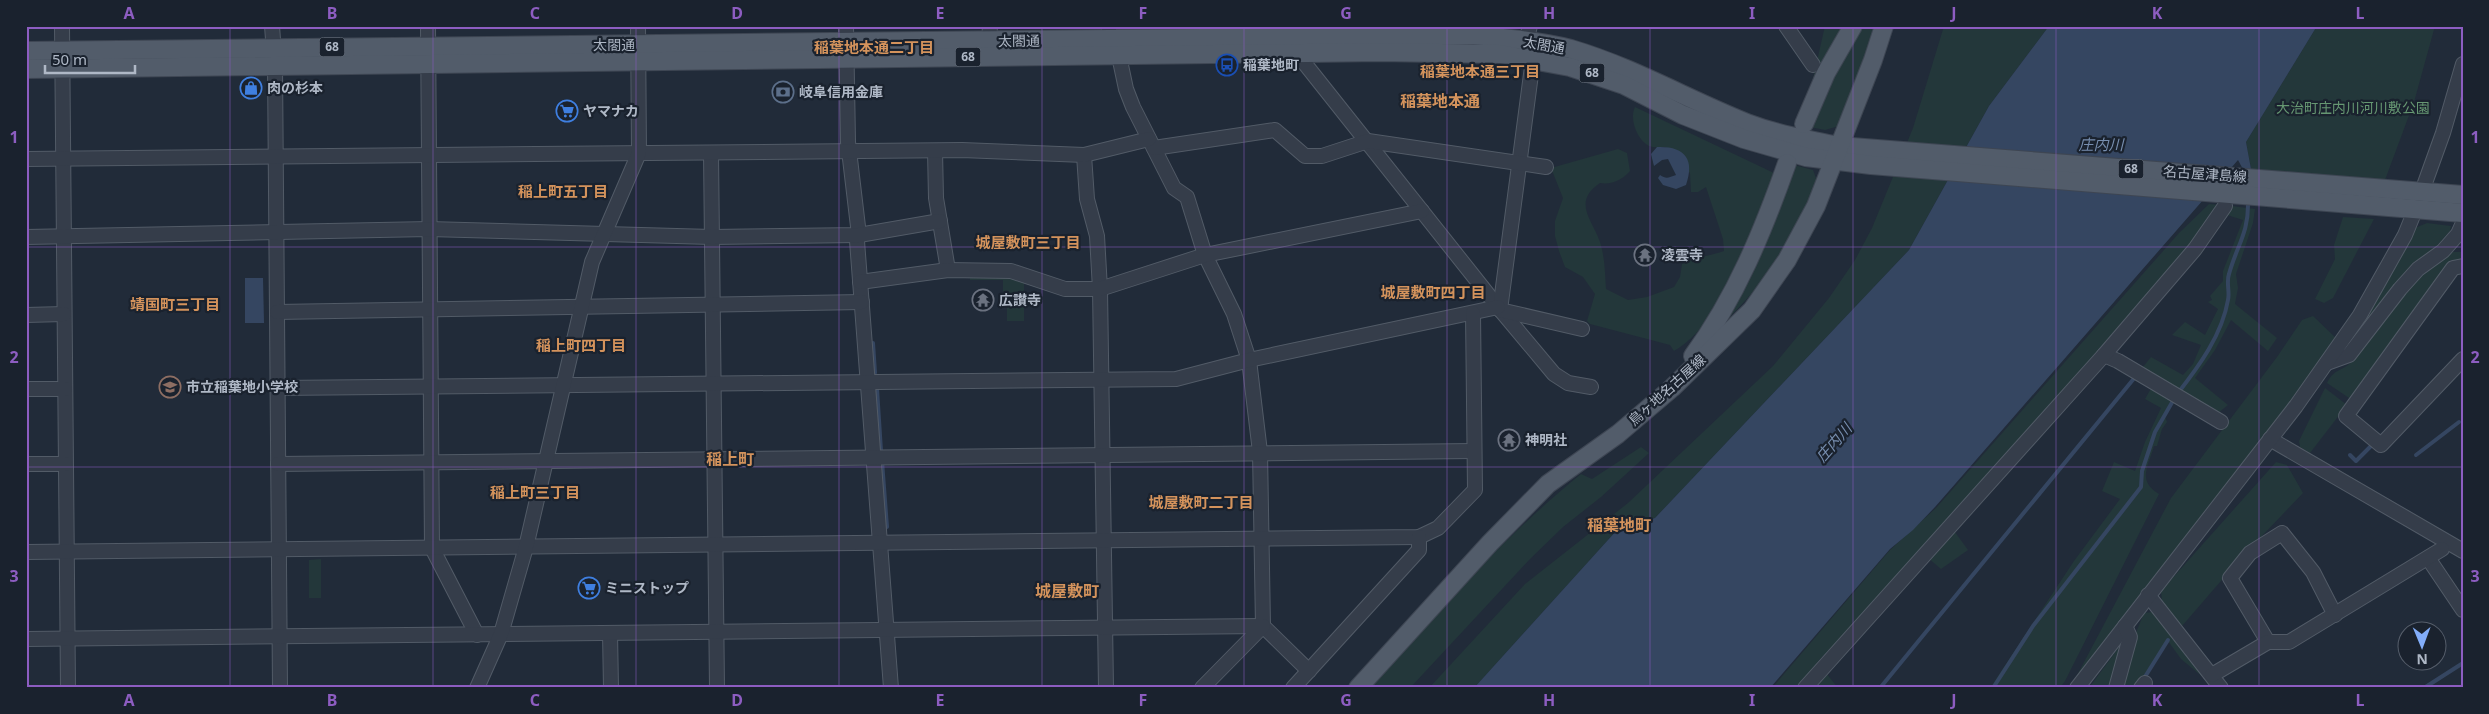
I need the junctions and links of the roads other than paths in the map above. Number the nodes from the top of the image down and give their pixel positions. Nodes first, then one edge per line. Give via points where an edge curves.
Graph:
1 (62, 26) edge
2 (272, 26) edge
3 (428, 26) edge
4 (638, 26) edge
5 (1786, 26) edge
6 (1853, 26) edge
7 (1884, 26) edge
8 (1288, 31) edge
9 (1109, 33) edge
10 (989, 34) edge
11 (1528, 34) edge
12 (847, 42) edge
13 (273, 48) junction
14 (26, 51) edge
15 (62, 51) junction
16 (638, 53) junction
17 (428, 54) junction
18 (1298, 54) junction
19 (1119, 56) junction
20 (1533, 59) junction
21 (2463, 64) edge
22 (1813, 65) dead end
23 (275, 66) junction
24 (26, 69) edge
25 (62, 69) junction
26 (1804, 124) dead end
27 (1368, 141) junction
28 (1152, 144) junction
29 (935, 151) junction
30 (711, 152) junction
31 (850, 152) junction
32 (639, 153) junction
33 (1836, 153) junction
34 (428, 155) junction
35 (1084, 155) junction
36 (276, 157) junction
37 (1872, 157) junction
38 (26, 159) edge
39 (63, 159) junction
40 (1519, 162) junction
41 (1787, 163) dead end
42 (1546, 167) dead end
43 (2423, 191) junction
44 (2457, 203) edge
45 (2225, 206) dead end
46 (2416, 208) junction
47 (1422, 211) junction
48 (940, 222) junction
49 (2463, 223) edge
50 (429, 229) junction
51 (276, 232) junction
52 (604, 234) junction
53 (859, 235) junction
54 (26, 237) edge
55 (64, 237) junction
56 (712, 237) junction
57 (2456, 245) edge
58 (1205, 255) junction
59 (2463, 266) edge
60 (948, 270) junction
61 (860, 282) junction
62 (1100, 289) junction
63 (862, 302) junction
64 (713, 305) junction
65 (580, 307) junction
66 (430, 309) junction
67 (1499, 309) junction
68 (277, 312) junction
69 (1472, 313) junction
70 (64, 314) junction
71 (26, 315) edge
72 (1582, 329) dead end
73 (2104, 356) junction
74 (2463, 359) edge
75 (1250, 360) junction
76 (2327, 363) junction
77 (1101, 379) junction
78 (868, 381) junction
79 (714, 383) junction
80 (563, 385) junction
81 (430, 386) junction
82 (1591, 387) dead end
83 (278, 388) junction
84 (1672, 388) junction
85 (65, 389) junction
86 (26, 390) edge
87 (2221, 422) dead end
88 (2270, 439) junction
89 (1474, 451) junction
90 (1260, 452) junction
91 (1102, 454) junction
92 (874, 457) junction
93 (715, 459) junction
94 (546, 461) junction
95 (431, 462) junction
96 (26, 464) edge
97 (66, 464) junction
98 (278, 464) junction
99 (1419, 538) junction
100 (1261, 539) junction
101 (1103, 540) junction
102 (881, 542) junction
103 (716, 544) junction
104 (2461, 544) edge
105 (526, 547) junction
106 (432, 548) junction
107 (279, 549) junction
108 (2442, 549) dead end
109 (26, 552) edge
110 (66, 552) junction
111 (2428, 558) junction
112 (2148, 595) junction
113 (2463, 610) edge
114 (2335, 614) junction
115 (1263, 626) junction
116 (2125, 626) junction
117 (1105, 629) junction
118 (717, 631) junction
119 (886, 631) junction
120 (610, 632) junction
121 (501, 634) junction
122 (477, 635) junction
123 (279, 636) junction
124 (67, 638) junction
125 (26, 639) edge
126 (2268, 642) junction
127 (1309, 670) junction
128 (2212, 675) junction
129 (68, 688) edge
130 (280, 688) edge
131 (477, 688) edge
132 (611, 688) edge
133 (717, 688) edge
134 (891, 688) edge
135 (1106, 688) edge
136 (1202, 688) edge
137 (1293, 688) edge
138 (1358, 688) edge
139 (1805, 688) edge
140 (2077, 688) edge
141 (2116, 688) edge
142 (2221, 688) edge

1 - 15 street
2 - 13 street
3 - 17 street
4 - 16 street
5 - 22 street
6 - 26 main road via 1826,73
7 - 33 main road, 鳥ヶ地名古屋線
8 - 9 main road, 太閤通 / 68
8 - 11 main road, 太閤通 / 68
8 - 18 street
9 - 10 main road, 太閤通 / 68
10 - 12 main road, 太閤通 / 68
11 - 33 main road, 太閤通 / 68 via 1629,69 1748,123
12 - 16 main road, 太閤通 / 68
12 - 19 main road, 太閤通 / 68
12 - 31 street
13 - 15 main road, 太閤通 / 68
13 - 17 main road, 太閤通 / 68
13 - 23 street
14 - 15 main road, 太閤通 / 68
15 - 25 street
16 - 17 main road, 太閤通 / 68
16 - 32 street
17 - 23 main road, 太閤通 / 68
17 - 34 street
18 - 19 main road, 太閤通 / 68
18 - 20 main road, 太閤通 / 68 via 1500,54
18 - 27 street
19 - 28 street via 1130,98
20 - 33 main road, 太閤通 / 68 via 1624,85 1683,115 1744,139 1806,157
20 - 40 street
21 - 43 street
23 - 25 main road, 太閤通 / 68
23 - 36 street
24 - 25 main road, 太閤通 / 68
25 - 39 street
27 - 28 street via 1322,156 1305,156 1275,130
27 - 40 street
27 - 47 street
28 - 35 street
28 - 58 street via 1174,188 1187,197
29 - 31 street
29 - 35 street
29 - 48 street
30 - 31 street
30 - 32 street
30 - 56 street
31 - 53 street
32 - 34 street
32 - 52 street
33 - 37 main road, 太閤通 / 68
33 - 84 main road, 鳥ヶ地名古屋線 via 1816,206 1771,285 1752,310
34 - 36 street
34 - 50 street
35 - 62 street via 1087,199 1097,236
36 - 39 street
36 - 51 street
37 - 43 main road, 名古屋津島線 / 68
37 - 46 main road, 名古屋津島線 / 68
38 - 39 street
39 - 55 street
40 - 42 street
40 - 67 street
41 - 84 main road via 1732,296
43 - 44 main road, 68
43 - 46 street
44 - 46 main road, 68
45 - 73 street via 2195,249
46 - 76 street via 2405,235 2360,315
47 - 58 street
47 - 67 street
48 - 53 street
48 - 60 street
49 - 57 street
50 - 51 street
50 - 52 street
50 - 66 street
51 - 55 street
51 - 68 street
52 - 56 street
52 - 65 street via 592,262
53 - 56 street
53 - 61 street
54 - 55 street
55 - 70 street
56 - 64 street
57 - 76 street via 2418,269 2349,355
58 - 62 street
58 - 75 street via 1234,314
59 - 74 street via 2453,268 2346,416 2381,445
60 - 61 street
60 - 62 street via 1010,271 1065,289
61 - 63 street
62 - 77 street
63 - 64 street
63 - 78 street
64 - 65 street
64 - 79 street
65 - 66 street
65 - 80 street
66 - 68 street
66 - 81 street
67 - 69 street
67 - 72 street
67 - 82 street via 1554,374 1568,382
68 - 83 street
69 - 75 street
69 - 89 street
70 - 71 street
70 - 85 street
73 - 87 street via 2118,361
73 - 139 street
75 - 77 street via 1176,379
75 - 90 street
76 - 88 street
77 - 78 street
77 - 91 street
78 - 79 street
78 - 92 street
79 - 80 street
79 - 93 street
80 - 81 street
80 - 94 street
81 - 83 street
81 - 95 street
83 - 98 street
84 - 138 main road, 鳥ヶ地名古屋線 via 1618,434 1548,484
85 - 86 street
85 - 97 street
88 - 104 street
88 - 112 street
89 - 90 street
89 - 99 street via 1475,490 1438,528
90 - 91 street
90 - 100 street
91 - 92 street
91 - 101 street
92 - 93 street
92 - 102 street
93 - 94 street
93 - 103 street
94 - 95 street
94 - 105 street
95 - 98 street
95 - 106 street
96 - 97 street
97 - 110 street
98 - 107 street
99 - 100 street
99 - 127 street via 1419,550
100 - 101 street
100 - 115 street
101 - 102 street
101 - 117 street
102 - 103 street
102 - 119 street
103 - 105 street
103 - 118 street
105 - 106 street
105 - 121 street
106 - 107 street
106 - 122 street
107 - 110 street
107 - 123 street
108 - 111 street
109 - 110 street
110 - 124 street
111 - 113 street
111 - 114 street
112 - 116 street
112 - 128 street
114 - 126 street via 2289,642
114 - 126 street via 2313,572 2282,532 2250,553 2230,578
115 - 117 street
115 - 127 street
115 - 136 street
116 - 140 street
116 - 141 street via 2130,637
117 - 119 street
117 - 135 street
118 - 119 street
118 - 120 street
118 - 133 street
119 - 134 street
120 - 121 street
120 - 132 street
121 - 122 street
121 - 131 street
122 - 123 street
123 - 124 street
123 - 130 street
124 - 125 street
124 - 129 street
126 - 128 street
127 - 137 street
128 - 142 street

